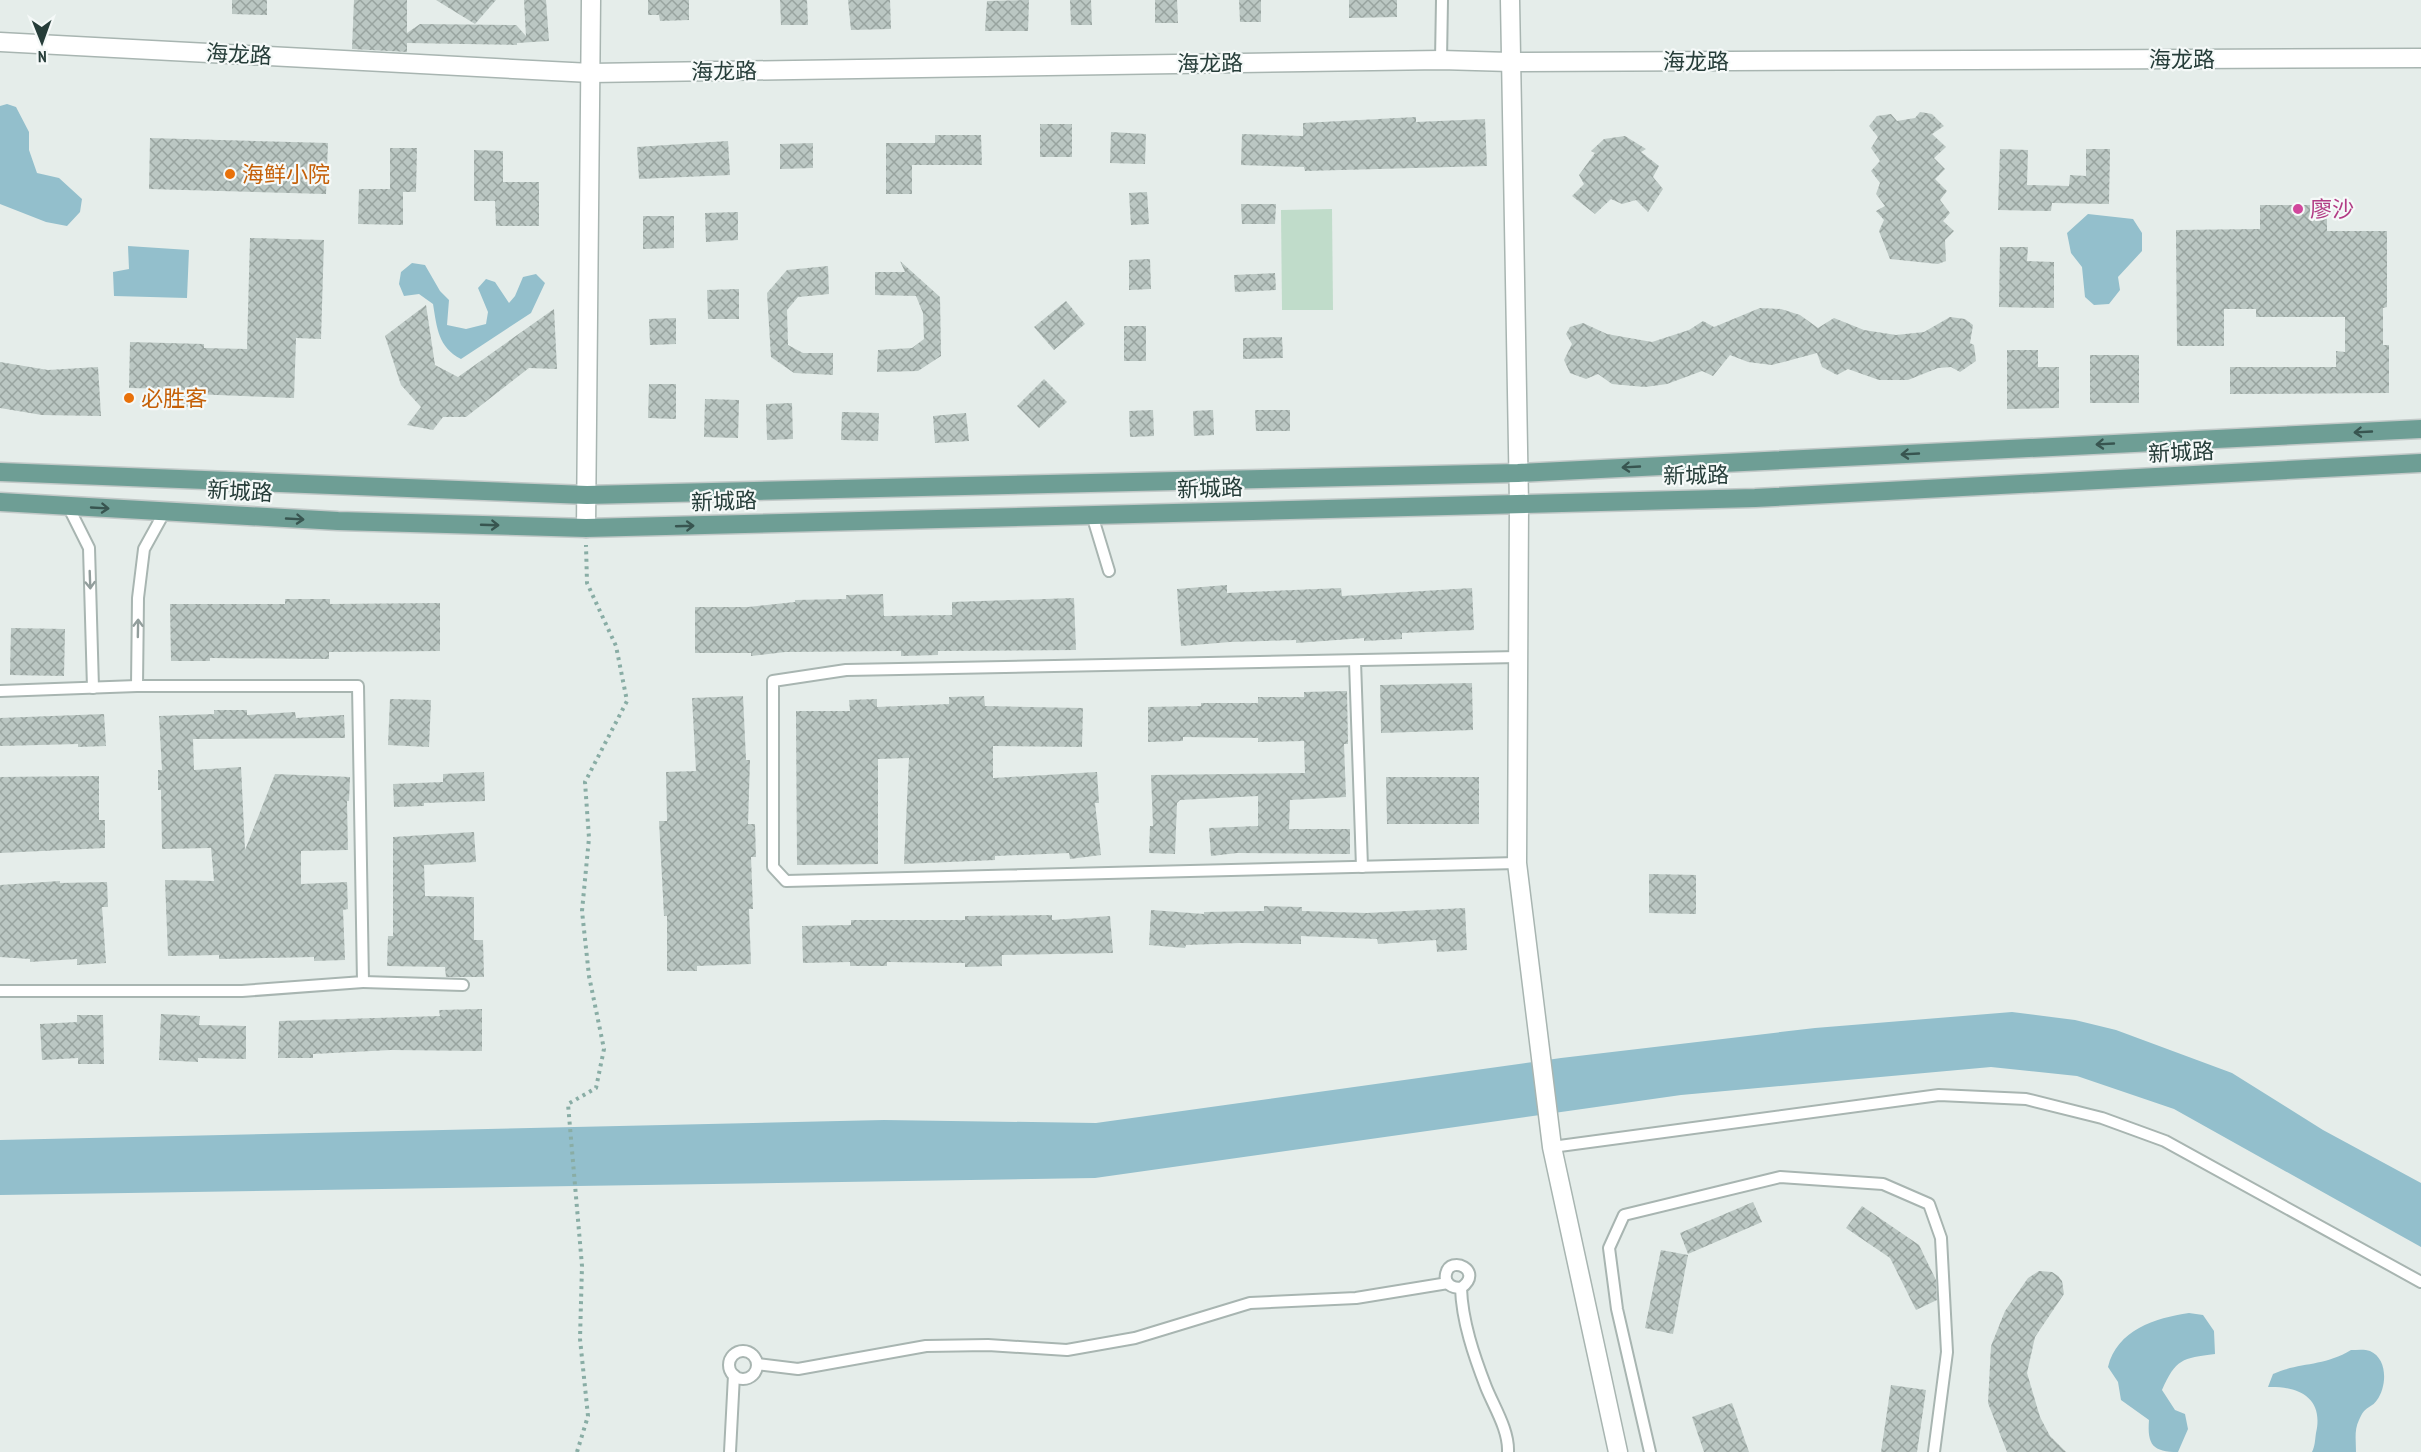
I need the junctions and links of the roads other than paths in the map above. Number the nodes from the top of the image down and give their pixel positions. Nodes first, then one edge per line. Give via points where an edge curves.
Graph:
1 (591, 0) edge
2 (1442, 0) edge
3 (1510, 0) edge
4 (0, 42) edge
5 (2421, 58) edge
6 (1441, 60) junction
7 (1510, 62) junction
8 (591, 73) junction
9 (2421, 429) edge
10 (2421, 463) edge
11 (0, 472) edge
12 (1518, 473) junction
13 (587, 495) junction
14 (0, 502) edge
15 (1519, 504) junction
16 (68, 506) junction
17 (165, 512) junction
18 (1092, 515) junction
19 (586, 528) junction
20 (1109, 571) dead end
21 (1518, 657) junction
22 (1355, 661) junction
23 (137, 686) junction
24 (93, 688) junction
25 (0, 691) edge
26 (1517, 864) junction
27 (1362, 867) junction
28 (363, 982) junction
29 (463, 985) dead end
30 (0, 991) edge
31 (1552, 1147) junction
32 (2421, 1282) edge
33 (1448, 1283) junction
34 (1461, 1288) junction
35 (757, 1364) junction
36 (734, 1375) junction
37 (730, 1452) edge
38 (1508, 1452) edge
39 (1618, 1452) edge
40 (1650, 1452) edge
41 (1934, 1452) edge

1 - 8 street
2 - 6 lane
3 - 7 street
4 - 8 street, 海龙路
5 - 7 street, 海龙路
6 - 7 street, 海龙路
6 - 8 street, 海龙路
7 - 12 street
8 - 13 street
9 -> 12 main road, 新城路
10 - 15 main road, 新城路 via 1755,498
11 - 13 main road, 新城路
12 - 13 main road, 新城路
12 - 15 street
13 - 19 street
14 - 16 main road, 新城路
15 - 18 main road, 新城路
15 - 21 street
16 -> 17 main road, 新城路
16 -> 24 lane via 89,548
17 -> 19 main road, 新城路
23 -> 17 lane via 138,598 144,549
19 -> 18 main road, 新城路
18 - 20 lane
21 - 22 lane
21 - 26 street
22 - 27 lane
22 - 27 lane via 846,670 773,681 773,867 786,881
23 - 24 lane
23 - 28 lane via 358,686
24 - 25 lane
26 - 27 lane
26 - 31 street
28 - 29 lane
28 - 30 lane via 242,991
31 - 32 lane via 1939,1095 2026,1099 2102,1118 2165,1141
31 - 39 street
33 - 34 lane
33 - 34 lane via 1448,1269 1462,1265 1470,1277
33 - 35 lane via 1356,1298 1250,1304 1135,1338 1066,1350 926,1346 798,1369
34 - 38 lane via 1468,1332 1508,1442
35 - 36 lane via 749,1377
35 - 36 lane via 748,1352 733,1354 729,1369
36 - 37 lane
40 - 41 lane via 1617,1309 1609,1248 1624,1215 1780,1177 1883,1184 1929,1204 1941,1238 1947,1352

